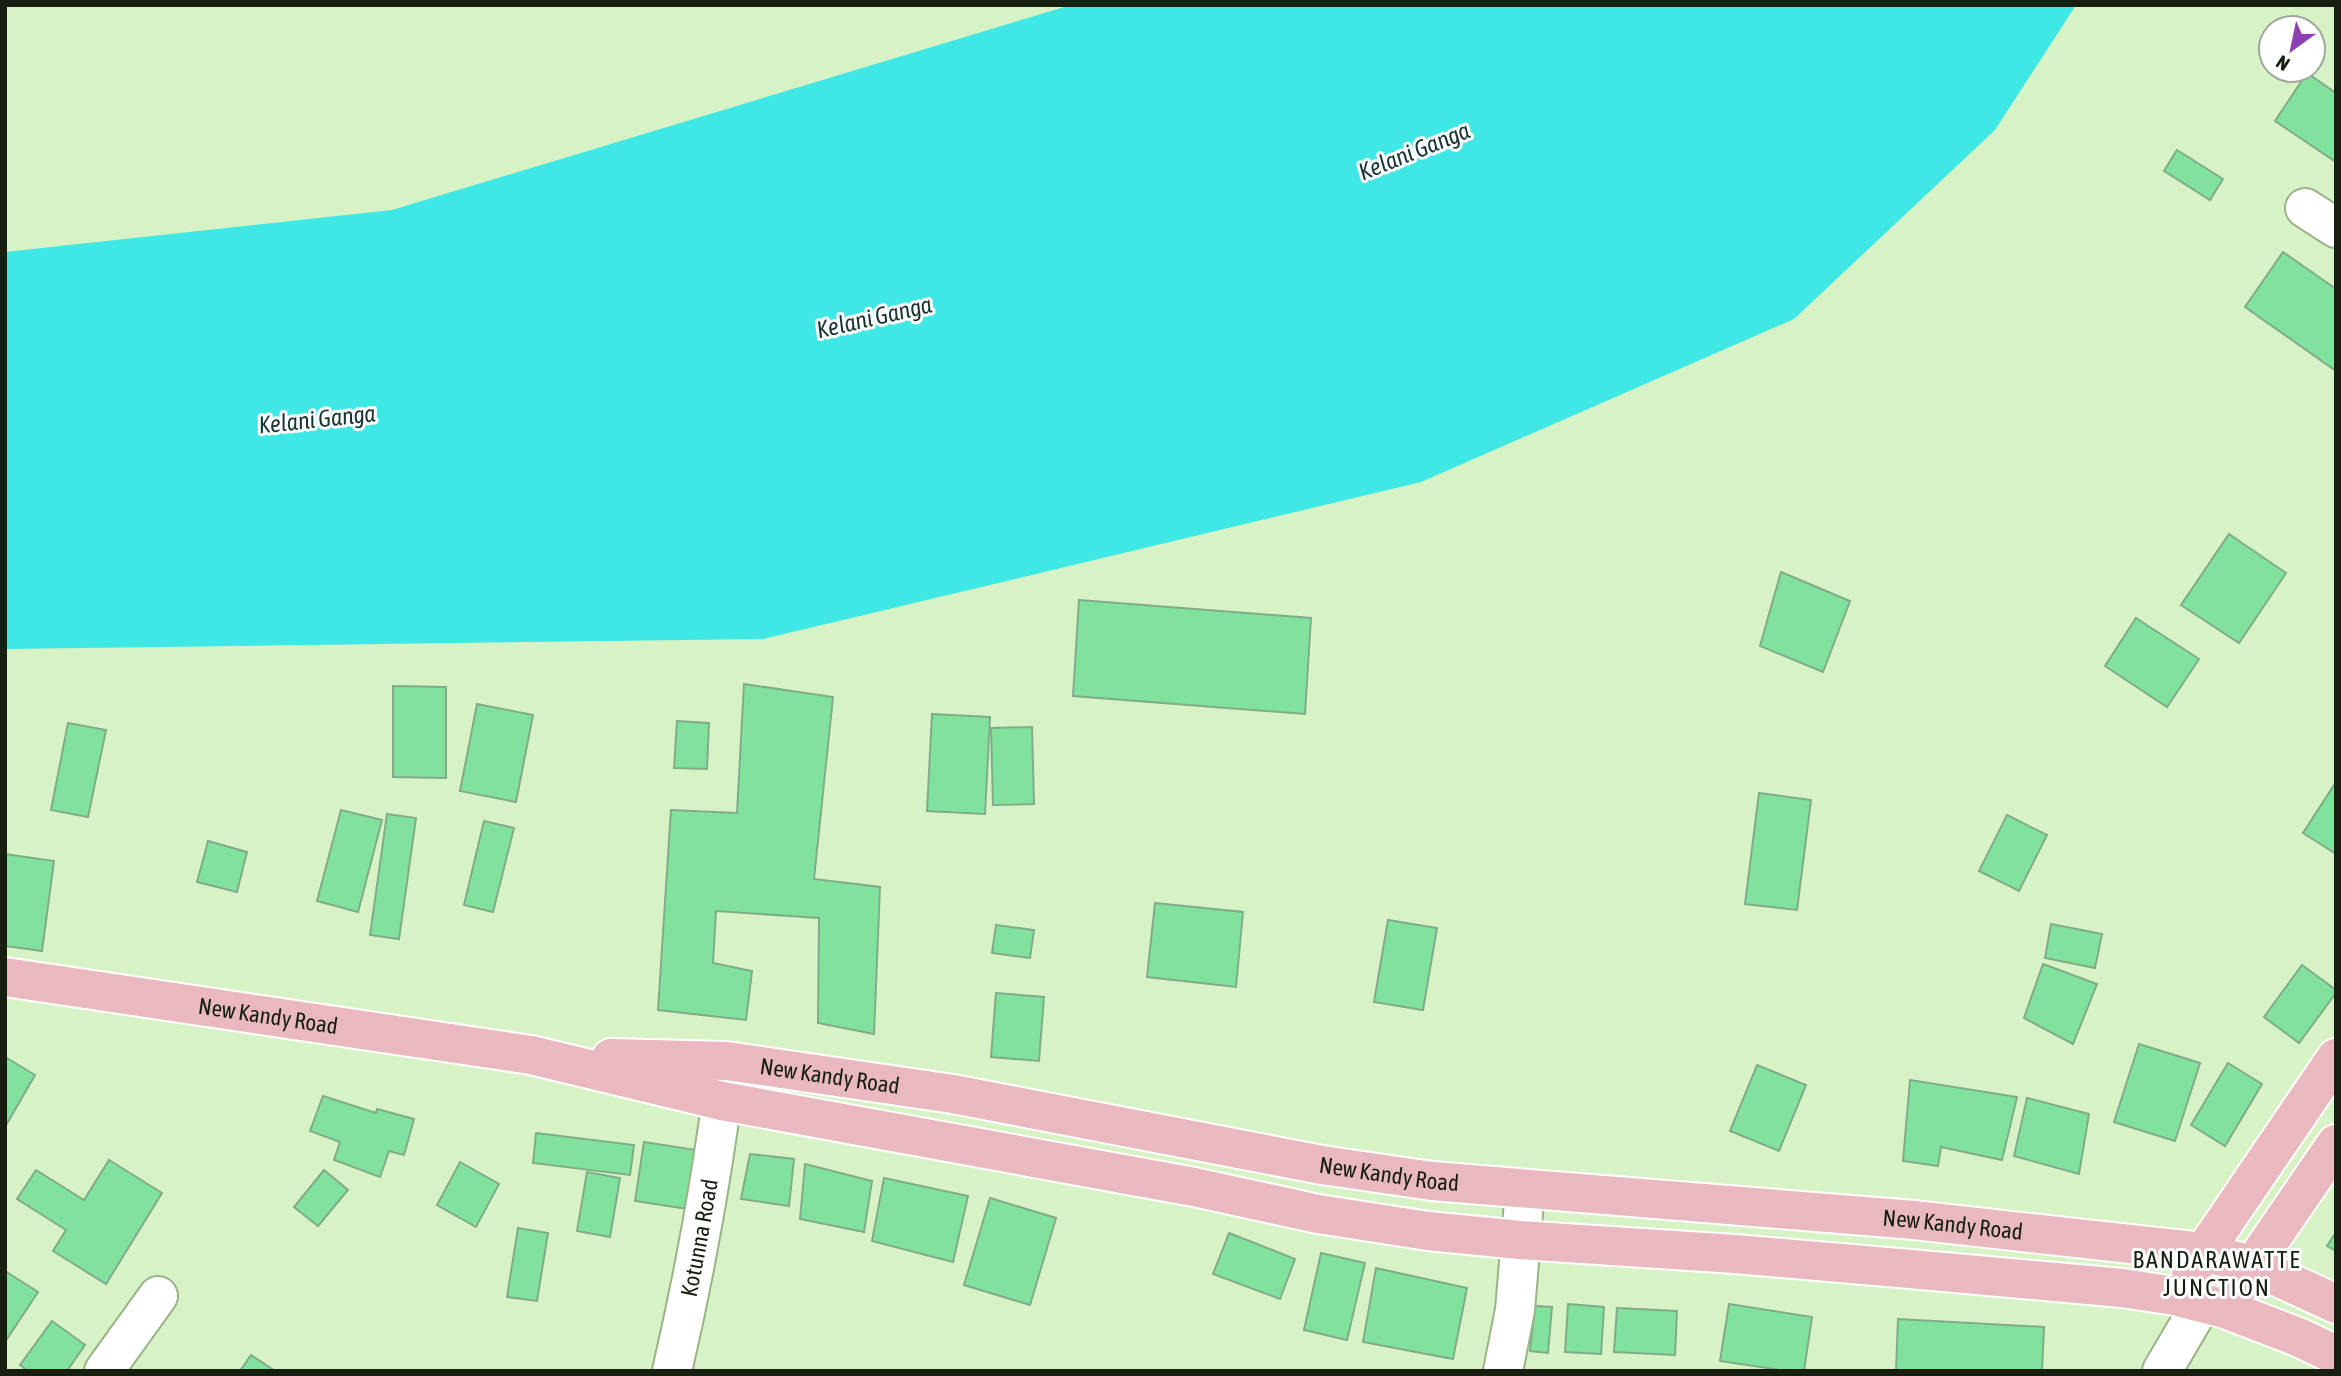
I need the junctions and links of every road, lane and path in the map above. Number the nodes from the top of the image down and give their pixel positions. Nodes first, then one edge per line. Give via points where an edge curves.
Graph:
1 (5, 977) edge
2 (531, 1055) junction
3 (2336, 1058) edge
4 (727, 1061) junction
5 (722, 1101) junction
6 (2336, 1144) edge
7 (1525, 1190) junction
8 (1520, 1240) junction
9 (2203, 1252) junction
10 (2252, 1265) junction
11 (158, 1296) dead end
12 (2201, 1303) junction
13 (2336, 1304) edge
14 (2336, 1354) edge
15 (104, 1371) edge
16 (672, 1371) edge
17 (1503, 1371) edge
18 (2162, 1371) edge

1 - 2 main road, New Kandy Road
2 - 4 main road, New Kandy Road
2 - 5 main road, New Kandy Road
3 - 9 main road
4 - 5 street, Kotunna Road
4 - 7 main road, New Kandy Road via 953,1094 1322,1165
5 - 8 main road, New Kandy Road via 1318,1214
5 - 16 street, Kotunna Road via 692,1285
6 - 10 main road
7 - 8 street
7 - 9 main road, New Kandy Road via 1914,1220
8 - 12 main road, New Kandy Road via 2122,1288
8 - 17 street via 1515,1310
9 - 10 main road, New Kandy Road
9 - 12 main road
10 - 12 main road
10 - 13 main road, New Kandy Road
11 - 15 street
12 - 14 main road, New Kandy Road
12 - 18 street

